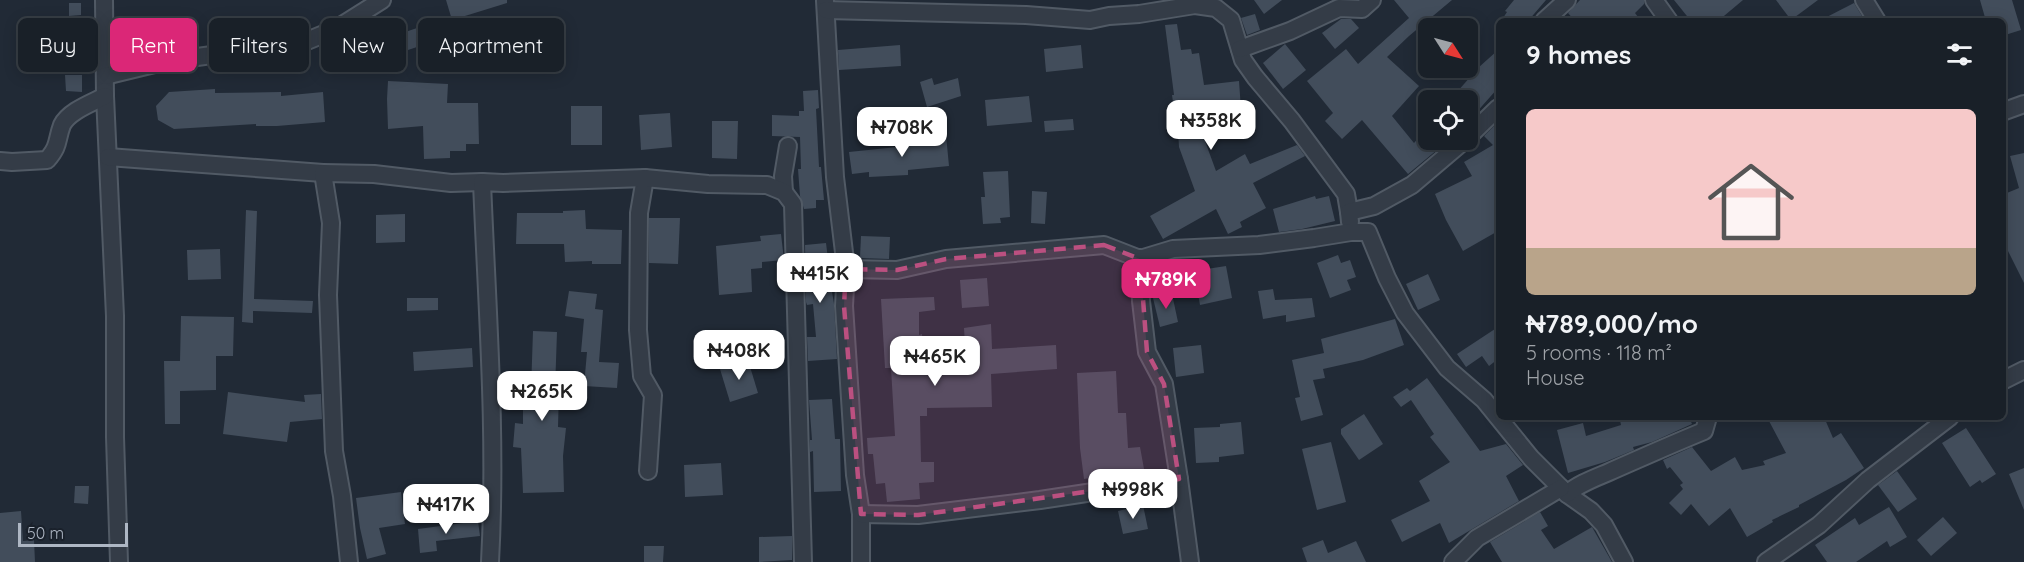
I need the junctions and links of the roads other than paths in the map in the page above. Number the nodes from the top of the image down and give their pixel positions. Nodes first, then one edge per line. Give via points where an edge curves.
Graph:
1 (104, 0) edge
2 (382, 0) edge
3 (1372, 0) edge
4 (1567, 0) edge
5 (1654, 0) edge
6 (1864, 0) edge
7 (825, 5) edge
8 (1547, 18) edge
9 (1668, 18) edge
10 (1875, 18) edge
11 (1240, 49) junction
12 (105, 76) junction
13 (105, 96) junction
14 (2024, 104) edge
15 (1496, 110) edge
16 (2006, 111) edge
17 (1478, 127) edge
18 (788, 146) dead end
19 (1453, 150) edge
20 (108, 157) junction
21 (0, 161) edge
22 (323, 173) junction
23 (645, 178) junction
24 (482, 182) junction
25 (784, 192) junction
26 (1374, 206) junction
27 (1349, 212) junction
28 (1359, 232) junction
29 (1140, 258) junction
30 (846, 269) junction
31 (2024, 370) edge
32 (2006, 379) edge
33 (1496, 414) edge
34 (1501, 420) edge
35 (1707, 420) edge
36 (1946, 420) edge
37 (648, 471) dead end
38 (1179, 479) junction
39 (1564, 491) junction
40 (861, 514) junction
41 (119, 562) edge
42 (349, 562) edge
43 (490, 562) edge
44 (803, 562) edge
45 (861, 562) edge
46 (1190, 562) edge
47 (1453, 562) edge
48 (1624, 562) edge
49 (1766, 562) edge

1 - 12 street
2 - 12 street via 336,29 302,43 167,61
3 - 11 street via 1362,9 1339,8
4 - 8 street
5 - 9 street
6 - 10 street
7 - 11 street via 1090,20 1195,5 1216,8 1231,20
7 - 30 street via 835,177
11 - 27 street via 1254,77 1346,194
12 - 13 street
13 - 20 street
13 - 21 street via 63,123 56,149 47,160
14 - 16 street
15 - 17 street
18 - 25 street
19 - 26 street via 1412,185
20 - 22 street
20 - 41 street
22 - 24 street
22 - 42 street via 331,223 328,295 334,440
23 - 24 street
23 - 25 street via 766,185
23 - 37 street via 639,213 638,330 642,376 652,395
24 - 43 street via 490,378
25 - 44 street via 793,204
26 - 27 street
26 - 28 street
27 - 28 street
28 - 29 street via 1259,245 1173,249
28 - 33 street via 1405,314 1447,368
29 - 30 street via 1104,245 946,259 897,270
29 - 38 street via 1148,352 1164,384
30 - 40 street via 844,317
31 - 32 street
34 - 39 street
35 - 39 street via 1704,431
36 - 49 street via 1819,525
38 - 40 street via 918,515
38 - 46 street
39 - 47 street via 1477,538
39 - 48 street via 1604,525
40 - 45 street

